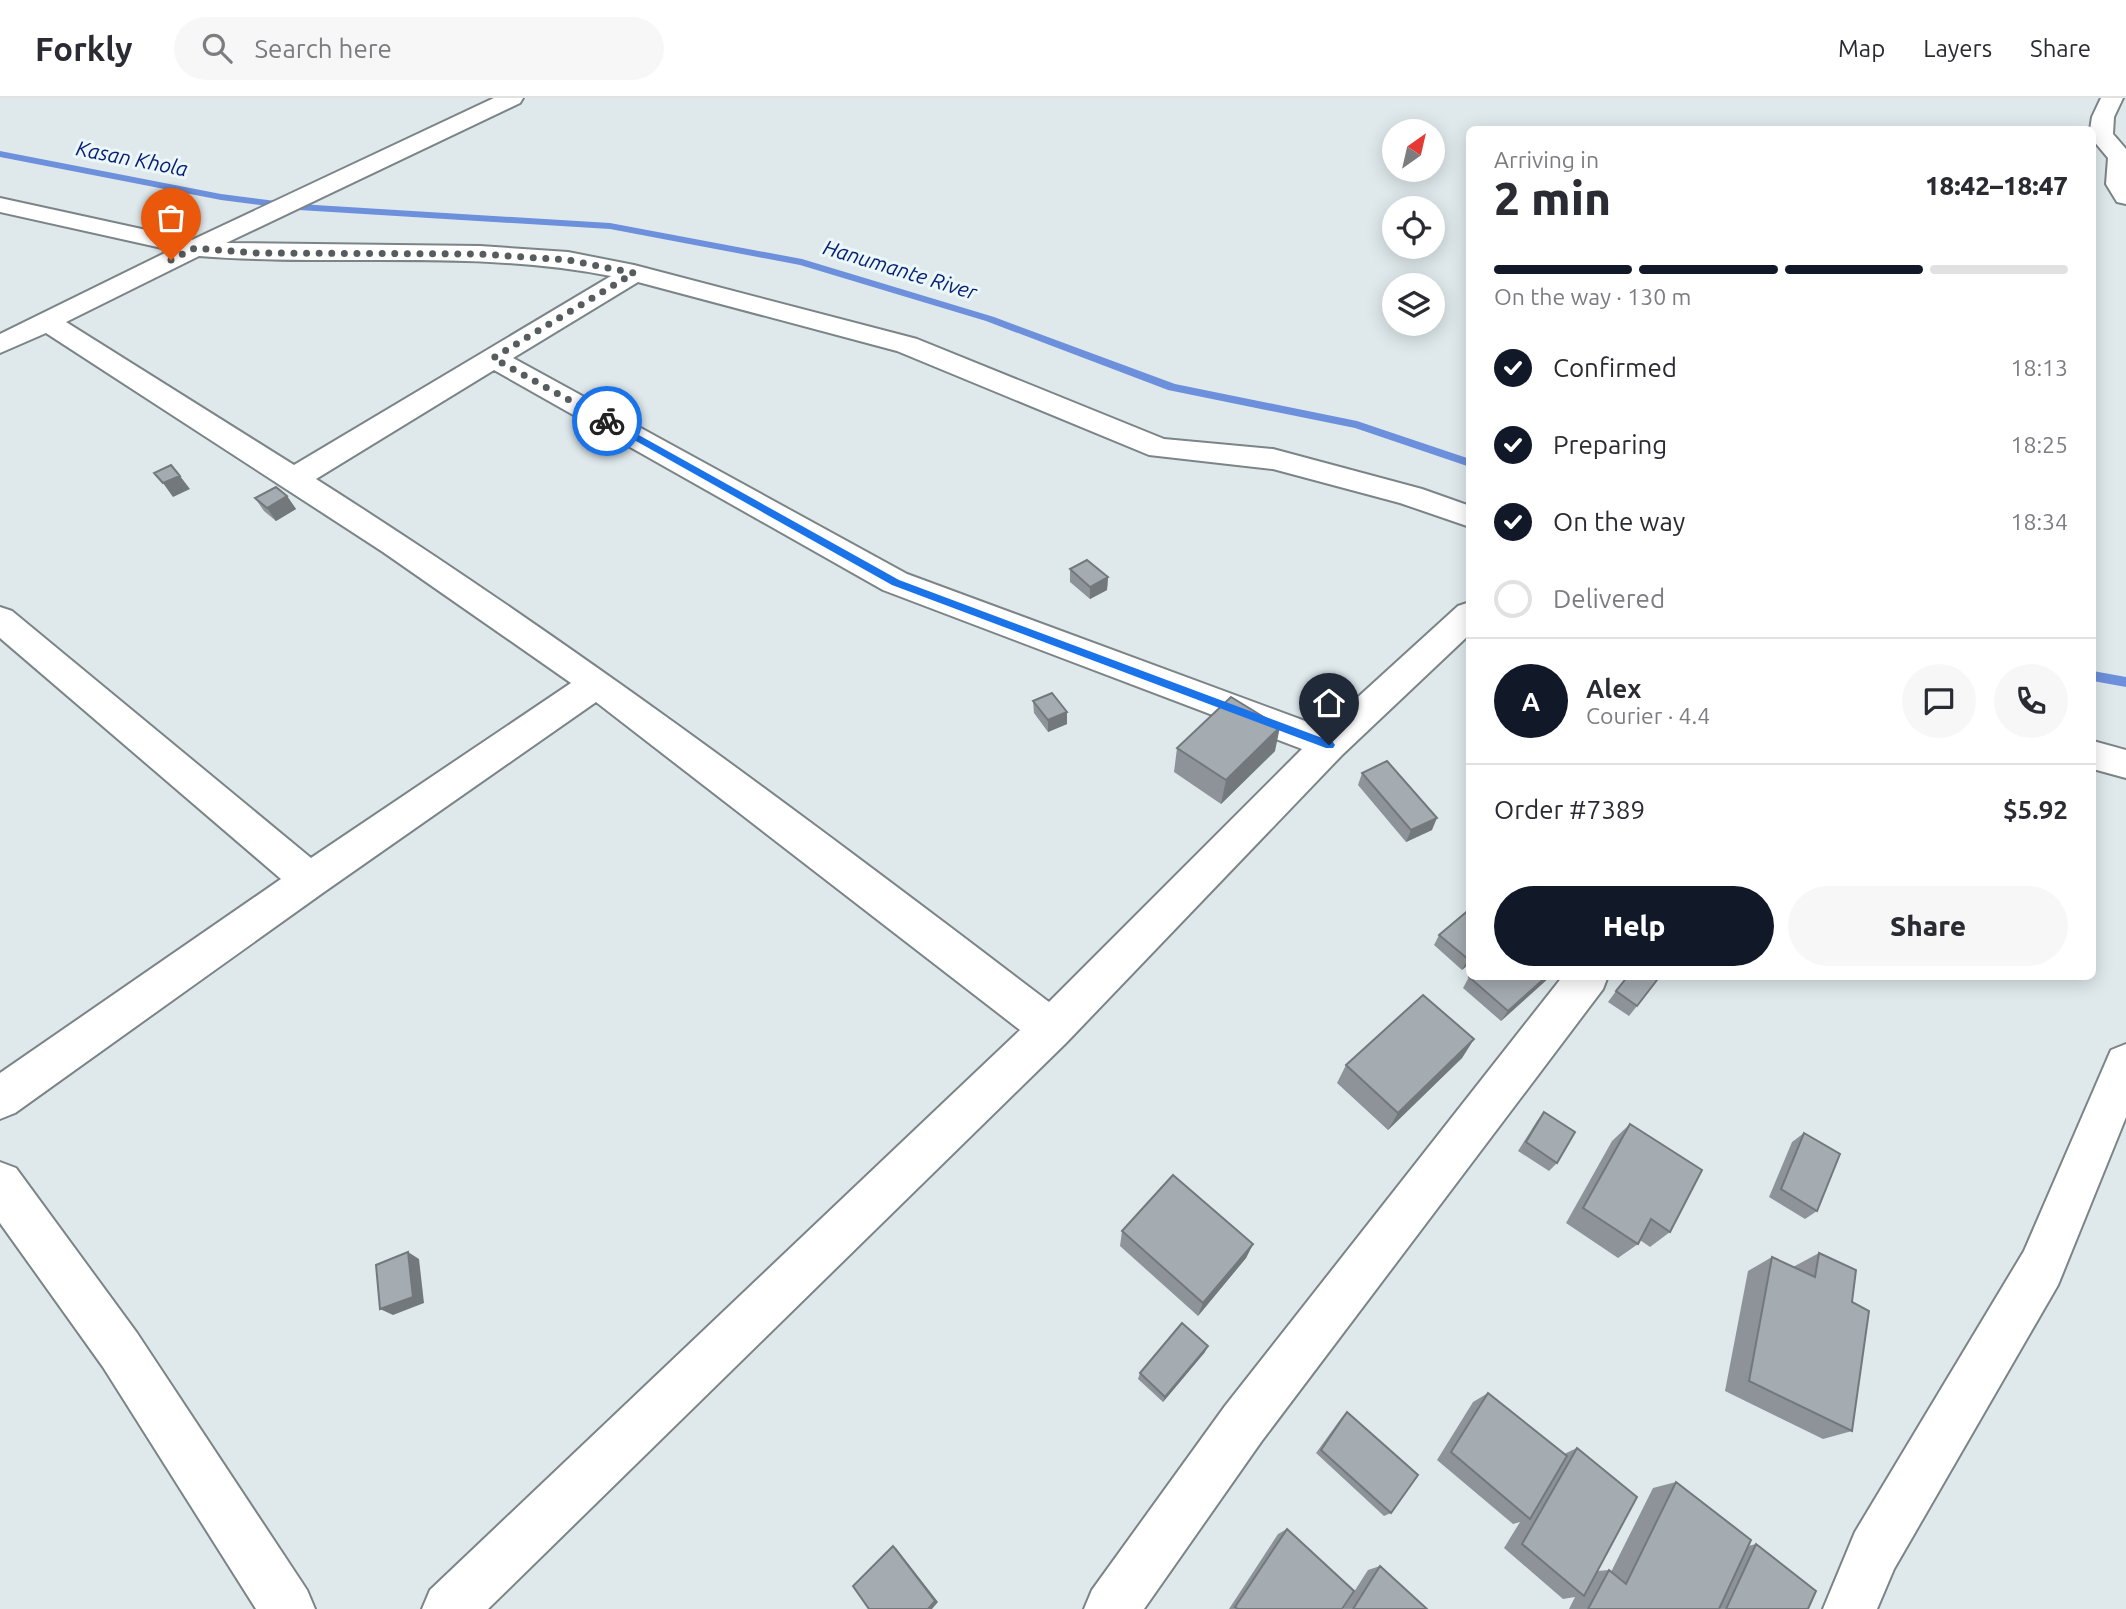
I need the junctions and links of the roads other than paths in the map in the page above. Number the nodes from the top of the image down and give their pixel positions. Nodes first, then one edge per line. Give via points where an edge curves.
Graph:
1 (512, 98) edge
2 (2112, 98) edge
3 (2126, 197) edge
4 (0, 205) edge
5 (195, 248) junction
6 (634, 273) junction
7 (47, 322) junction
8 (0, 345) edge
9 (493, 358) junction
10 (295, 478) junction
11 (1466, 516) edge
12 (1466, 618) edge
13 (0, 619) edge
14 (596, 684) junction
15 (1329, 745) junction
16 (2096, 756) edge
17 (2126, 764) edge
18 (310, 880) junction
19 (1585, 980) edge
20 (1051, 1030) junction
21 (2126, 1064) edge
22 (0, 1098) edge
23 (0, 1184) edge
24 (289, 1609) edge
25 (449, 1609) edge
26 (1111, 1609) edge
27 (1850, 1609) edge

1 - 5 street
2 - 3 street via 2101,135 2120,157 2118,184
4 - 5 street
5 - 6 street via 255,253 480,254 568,260
5 - 7 street
6 - 9 street
6 - 11 street via 906,345 1159,447 1273,459
7 - 8 street
7 - 10 street
9 - 10 street
9 - 15 street via 895,582
10 - 14 street
12 - 15 street
13 - 18 street
14 - 18 street
14 - 20 street via 817,847
15 - 20 street
16 - 17 street
18 - 22 street
19 - 26 street via 1242,1424
20 - 25 street
21 - 27 street via 2041,1268 1874,1551
23 - 24 street via 120,1350

